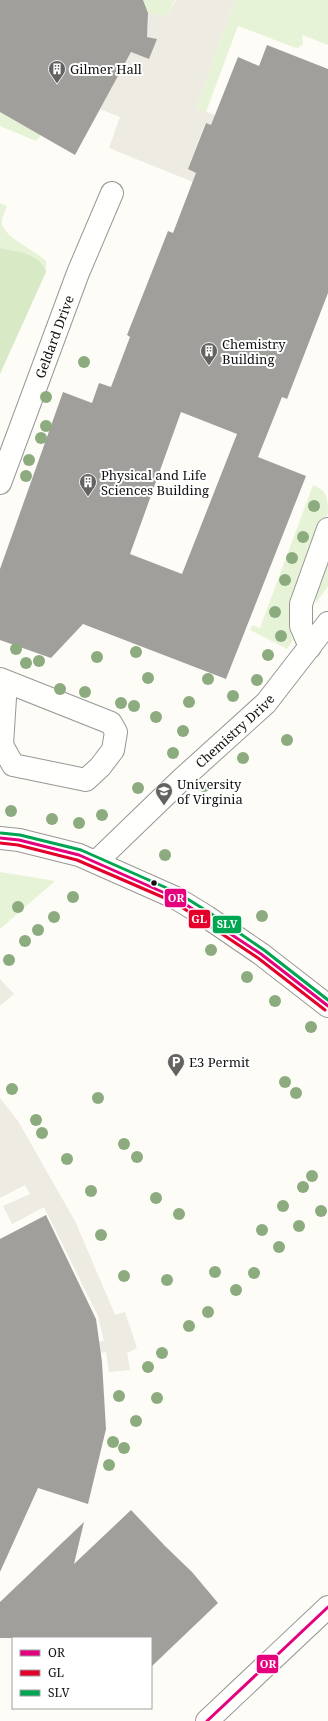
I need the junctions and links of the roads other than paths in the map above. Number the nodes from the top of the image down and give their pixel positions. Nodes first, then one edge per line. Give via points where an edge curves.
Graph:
1 (112, 193) dead end
2 (1, 479) edge
3 (328, 529) edge
4 (328, 623) edge
5 (310, 647) junction
6 (3, 680) edge
7 (0, 838) edge
8 (96, 862) junction
9 (328, 1006) edge
10 (328, 1607) edge
11 (207, 1721) edge

1 - 2 street, Geldard Drive via 78,273
3 - 5 street via 301,604 302,626
4 - 5 street, Chemistry Drive
5 - 8 street, Chemistry Drive via 266,703
6 - 6 street via 111,723 116,732 113,750 86,780 13,765 2,745
7 - 8 street via 19,840 79,855
8 - 9 street via 176,898 261,954
10 - 11 street

